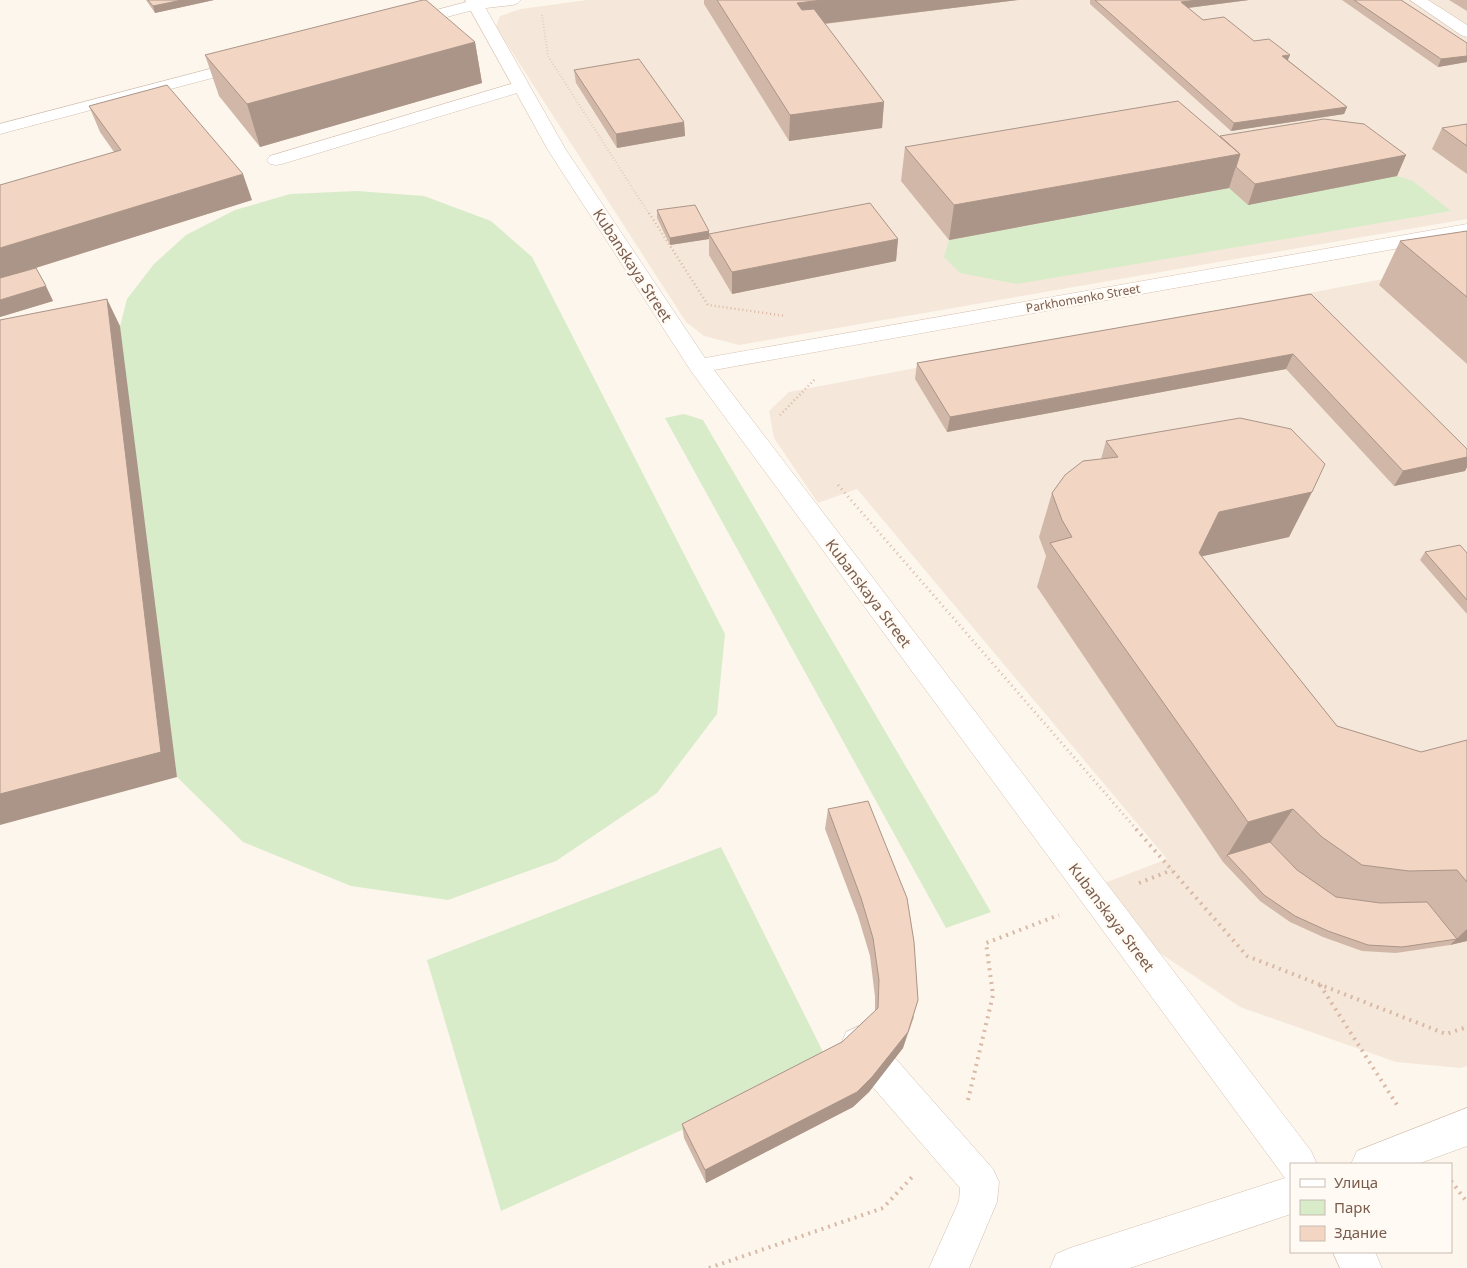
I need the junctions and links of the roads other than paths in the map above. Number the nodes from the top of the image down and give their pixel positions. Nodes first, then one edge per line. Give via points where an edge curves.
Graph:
1 (513, 0) edge
2 (1418, 0) edge
3 (474, 2) edge
4 (390, 27) edge
5 (1467, 32) edge
6 (266, 59) edge
7 (522, 86) junction
8 (0, 129) edge
9 (276, 160) edge
10 (1467, 230) edge
11 (699, 366) junction
12 (856, 1039) edge
13 (1467, 1128) edge
14 (1297, 1163) edge
15 (1373, 1163) edge
16 (1290, 1194) edge
17 (1354, 1253) edge
18 (949, 1268) edge
19 (1070, 1268) edge
20 (1362, 1268) edge

1 - 3 main road
2 - 5 main road
3 - 4 main road
3 - 7 main road, Kubanskaya Street
6 - 8 main road
7 - 9 main road
7 - 11 main road, Kubanskaya Street via 557,150
10 - 11 main road, Parkhomenko Street
11 - 14 main road, Kubanskaya Street
12 - 18 main road via 980,1182 978,1202
13 - 15 main road
16 - 19 main road
17 - 20 main road

